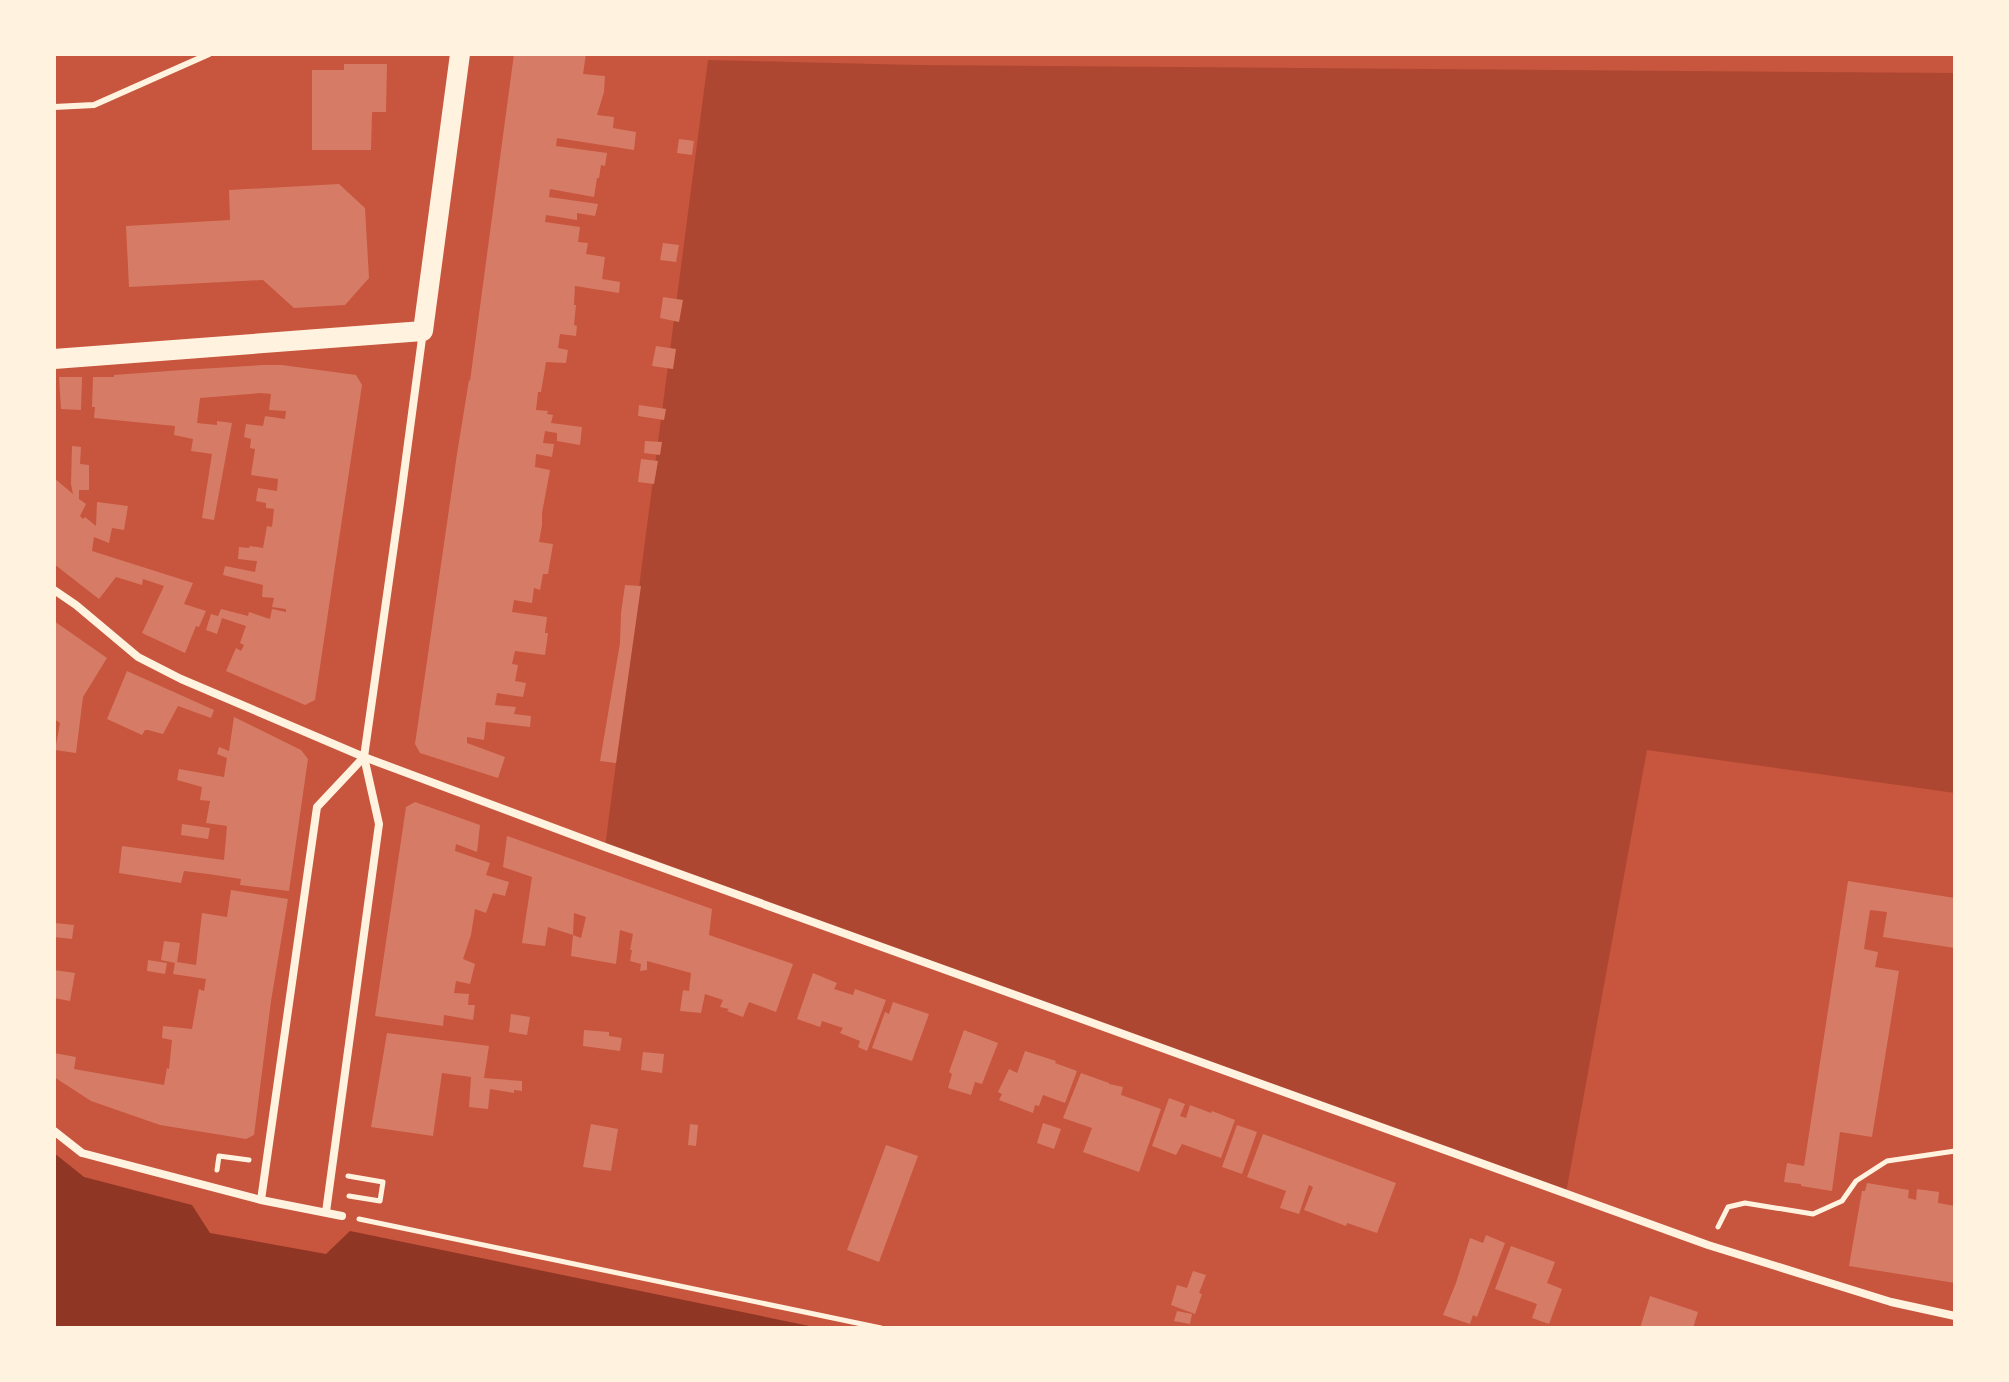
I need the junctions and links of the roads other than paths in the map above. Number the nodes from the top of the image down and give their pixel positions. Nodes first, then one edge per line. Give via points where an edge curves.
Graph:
1 (209, 54) edge
2 (460, 54) edge
3 (54, 107) edge
4 (423, 331) junction
5 (54, 359) edge
6 (54, 590) edge
7 (364, 757) junction
8 (54, 1131) edge
9 (261, 1200) junction
10 (326, 1212) junction
11 (342, 1216) road end
12 (1955, 1316) edge

1 - 3 lane via 94,105
2 - 4 main road
4 - 5 main road
4 - 7 street
6 - 7 street via 138,657
7 - 9 street via 317,807
7 - 10 street via 379,824
7 - 12 street via 1708,1245 1891,1302
8 - 9 street via 82,1153
9 - 10 street
10 - 11 street

